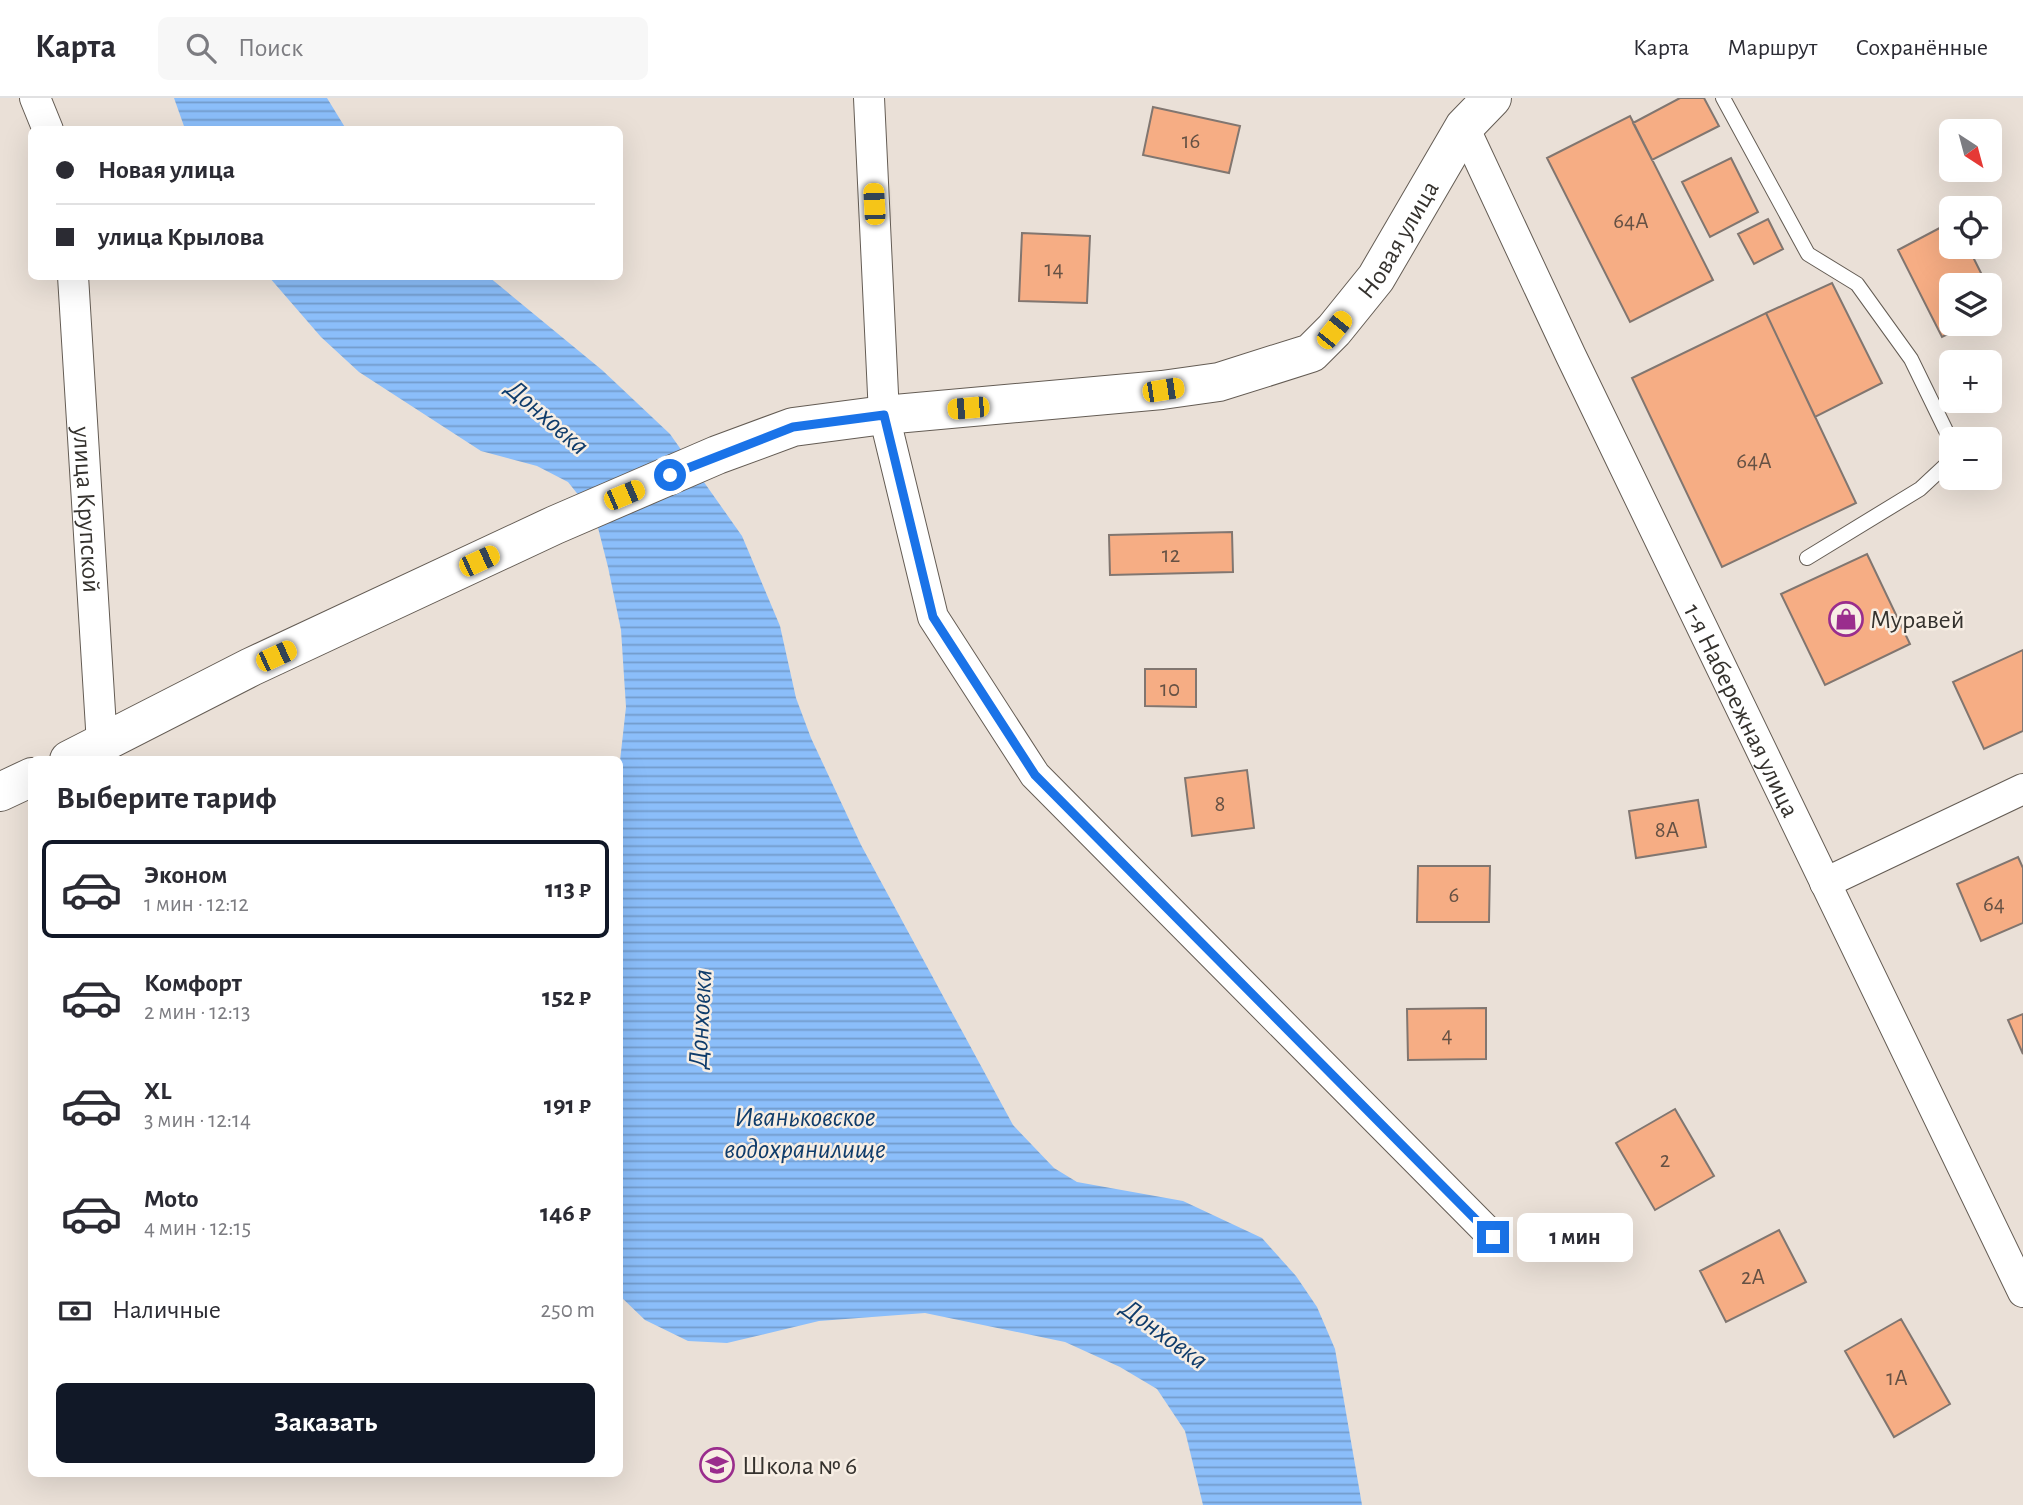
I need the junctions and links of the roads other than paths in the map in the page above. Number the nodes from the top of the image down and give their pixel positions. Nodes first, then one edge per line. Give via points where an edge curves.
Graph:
1 (35, 98) edge
2 (869, 98) edge
3 (1492, 98) edge
4 (1723, 98) edge
5 (46, 126) edge
6 (1464, 127) junction
7 (74, 280) edge
8 (884, 415) junction
9 (1807, 558) dead end
10 (85, 752) edge
11 (28, 779) edge
12 (2023, 789) edge
13 (0, 792) edge
14 (1825, 883) junction
15 (1493, 1237) dead end
16 (2023, 1292) edge

1 - 5 street
2 - 8 street
3 - 6 main road, Новая улица
4 - 9 lane via 1808,254 1857,284 1910,359 1950,439 1949,463 1920,489
6 - 8 main road, Новая улица via 1376,278 1311,353 1219,382
6 - 14 street, 1-я Набережная улица
7 - 10 street, улица Крупской
8 - 10 main road, Новая улица via 793,427 716,456 555,525 251,667
8 - 15 street via 933,617 1035,775
11 - 13 main road
12 - 14 street
14 - 16 street, 1-я Набережная улица

